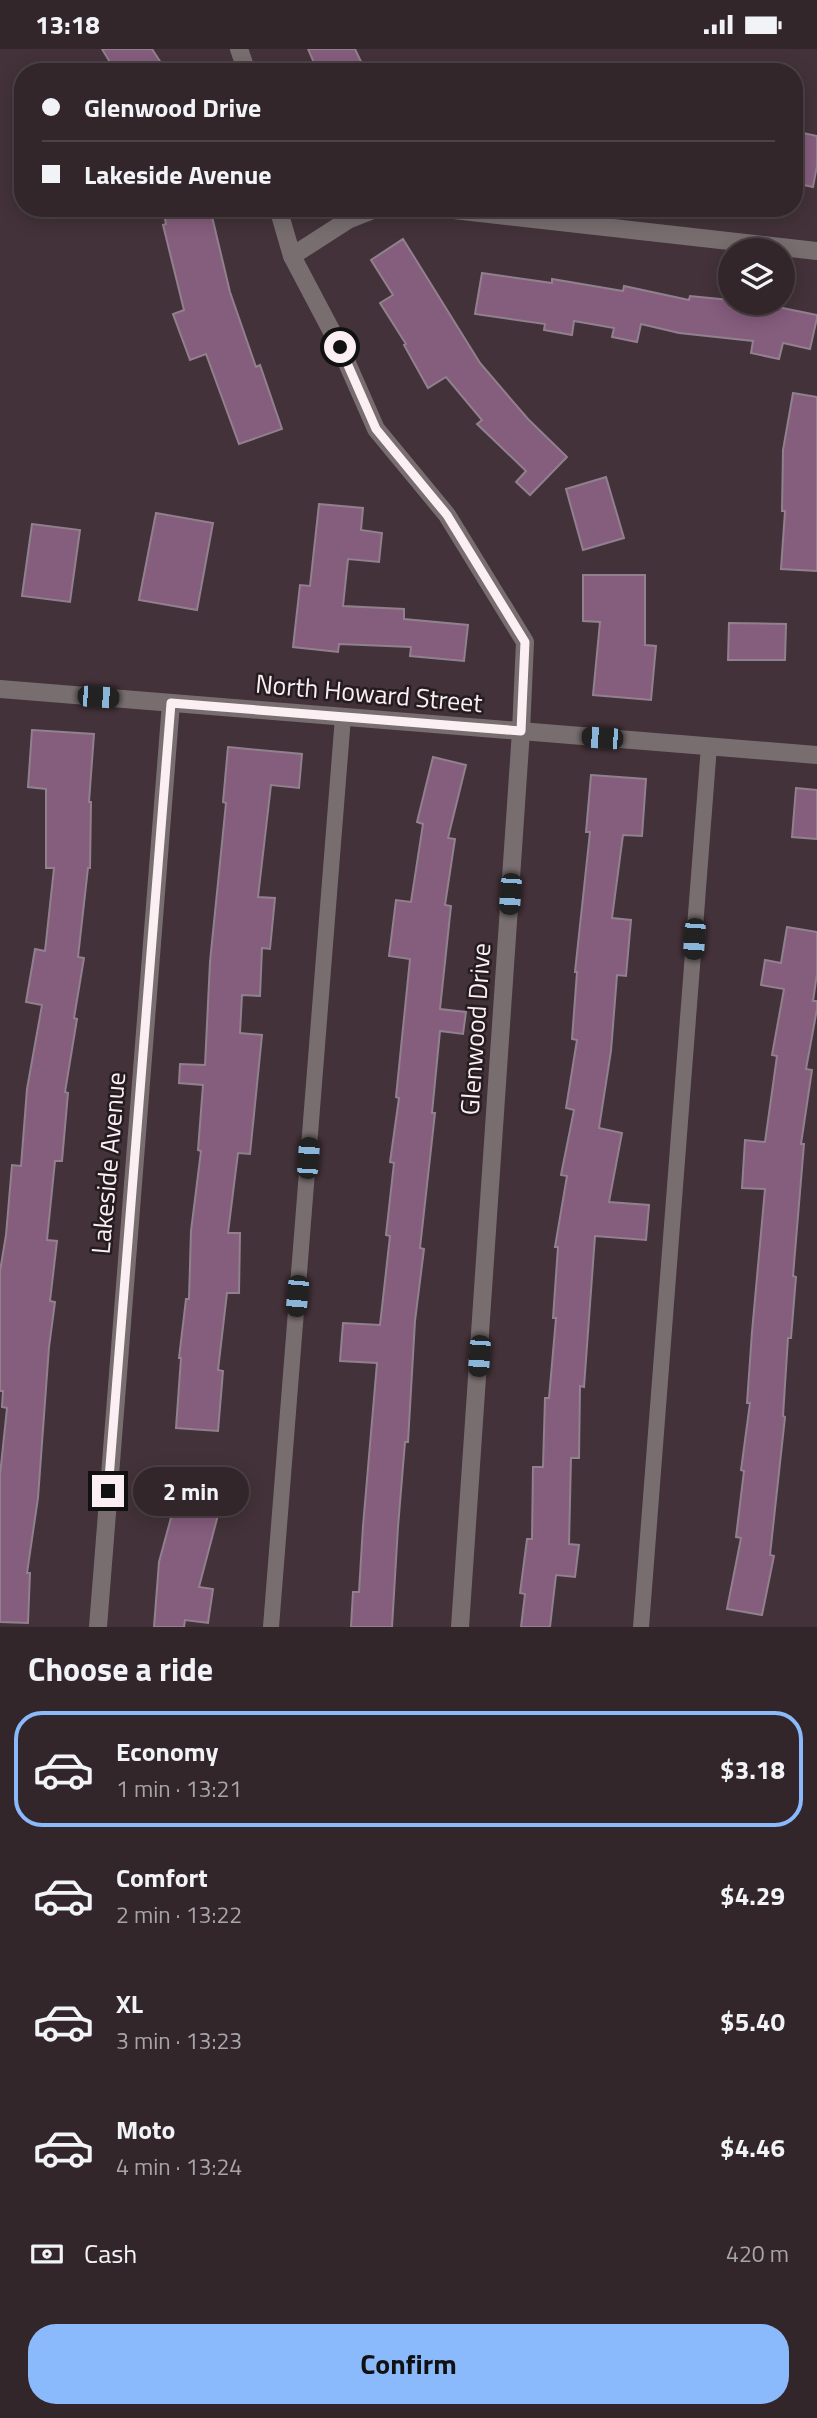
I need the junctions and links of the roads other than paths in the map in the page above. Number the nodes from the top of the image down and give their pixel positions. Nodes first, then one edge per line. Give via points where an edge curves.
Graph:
1 (281, 217) edge
2 (356, 217) edge
3 (516, 217) edge
4 (817, 251) edge
5 (292, 256) junction
6 (0, 689) edge
7 (171, 703) junction
8 (342, 717) junction
9 (521, 731) junction
10 (709, 746) junction
11 (817, 755) edge
12 (98, 1627) edge
13 (271, 1627) edge
14 (460, 1627) edge
15 (641, 1627) edge

1 - 5 street, Glenwood Drive
2 - 5 street
3 - 4 street
5 - 9 street, Glenwood Drive via 376,429 447,515 525,642
6 - 7 street, North Howard Street
7 - 8 street, North Howard Street
7 - 12 street, Lakeside Avenue
8 - 9 street, North Howard Street
8 - 13 lane
9 - 10 street, North Howard Street
9 - 14 street, Glenwood Drive
10 - 11 street, North Howard Street
10 - 15 lane

